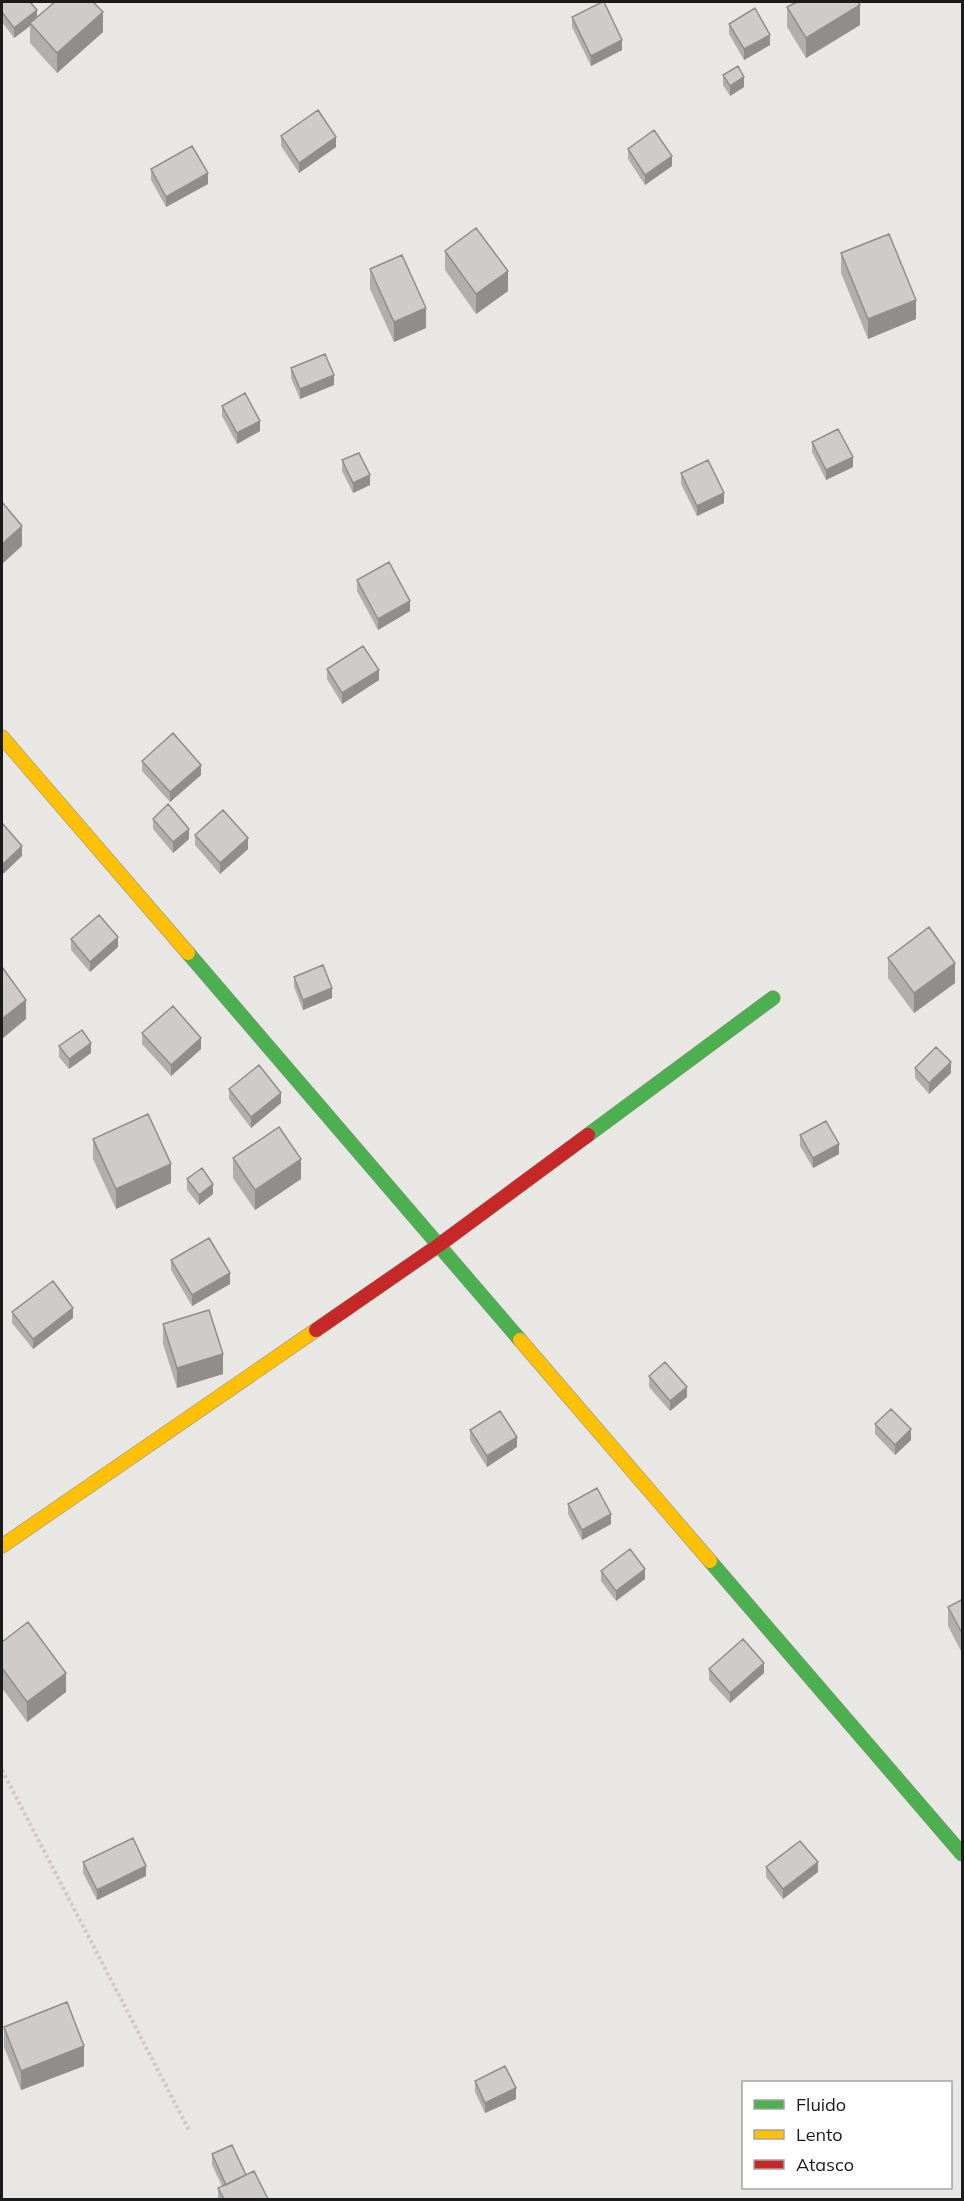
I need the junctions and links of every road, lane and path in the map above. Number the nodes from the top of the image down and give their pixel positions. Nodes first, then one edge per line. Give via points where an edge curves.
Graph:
1 (2, 737) edge
2 (772, 998) dead end
3 (439, 1245) junction
4 (2, 1546) edge
5 (2, 1770) edge
6 (963, 1854) edge
7 (190, 2132) dead end

1 - 3 street
2 - 3 street
3 - 4 street
3 - 6 street
5 - 7 path

